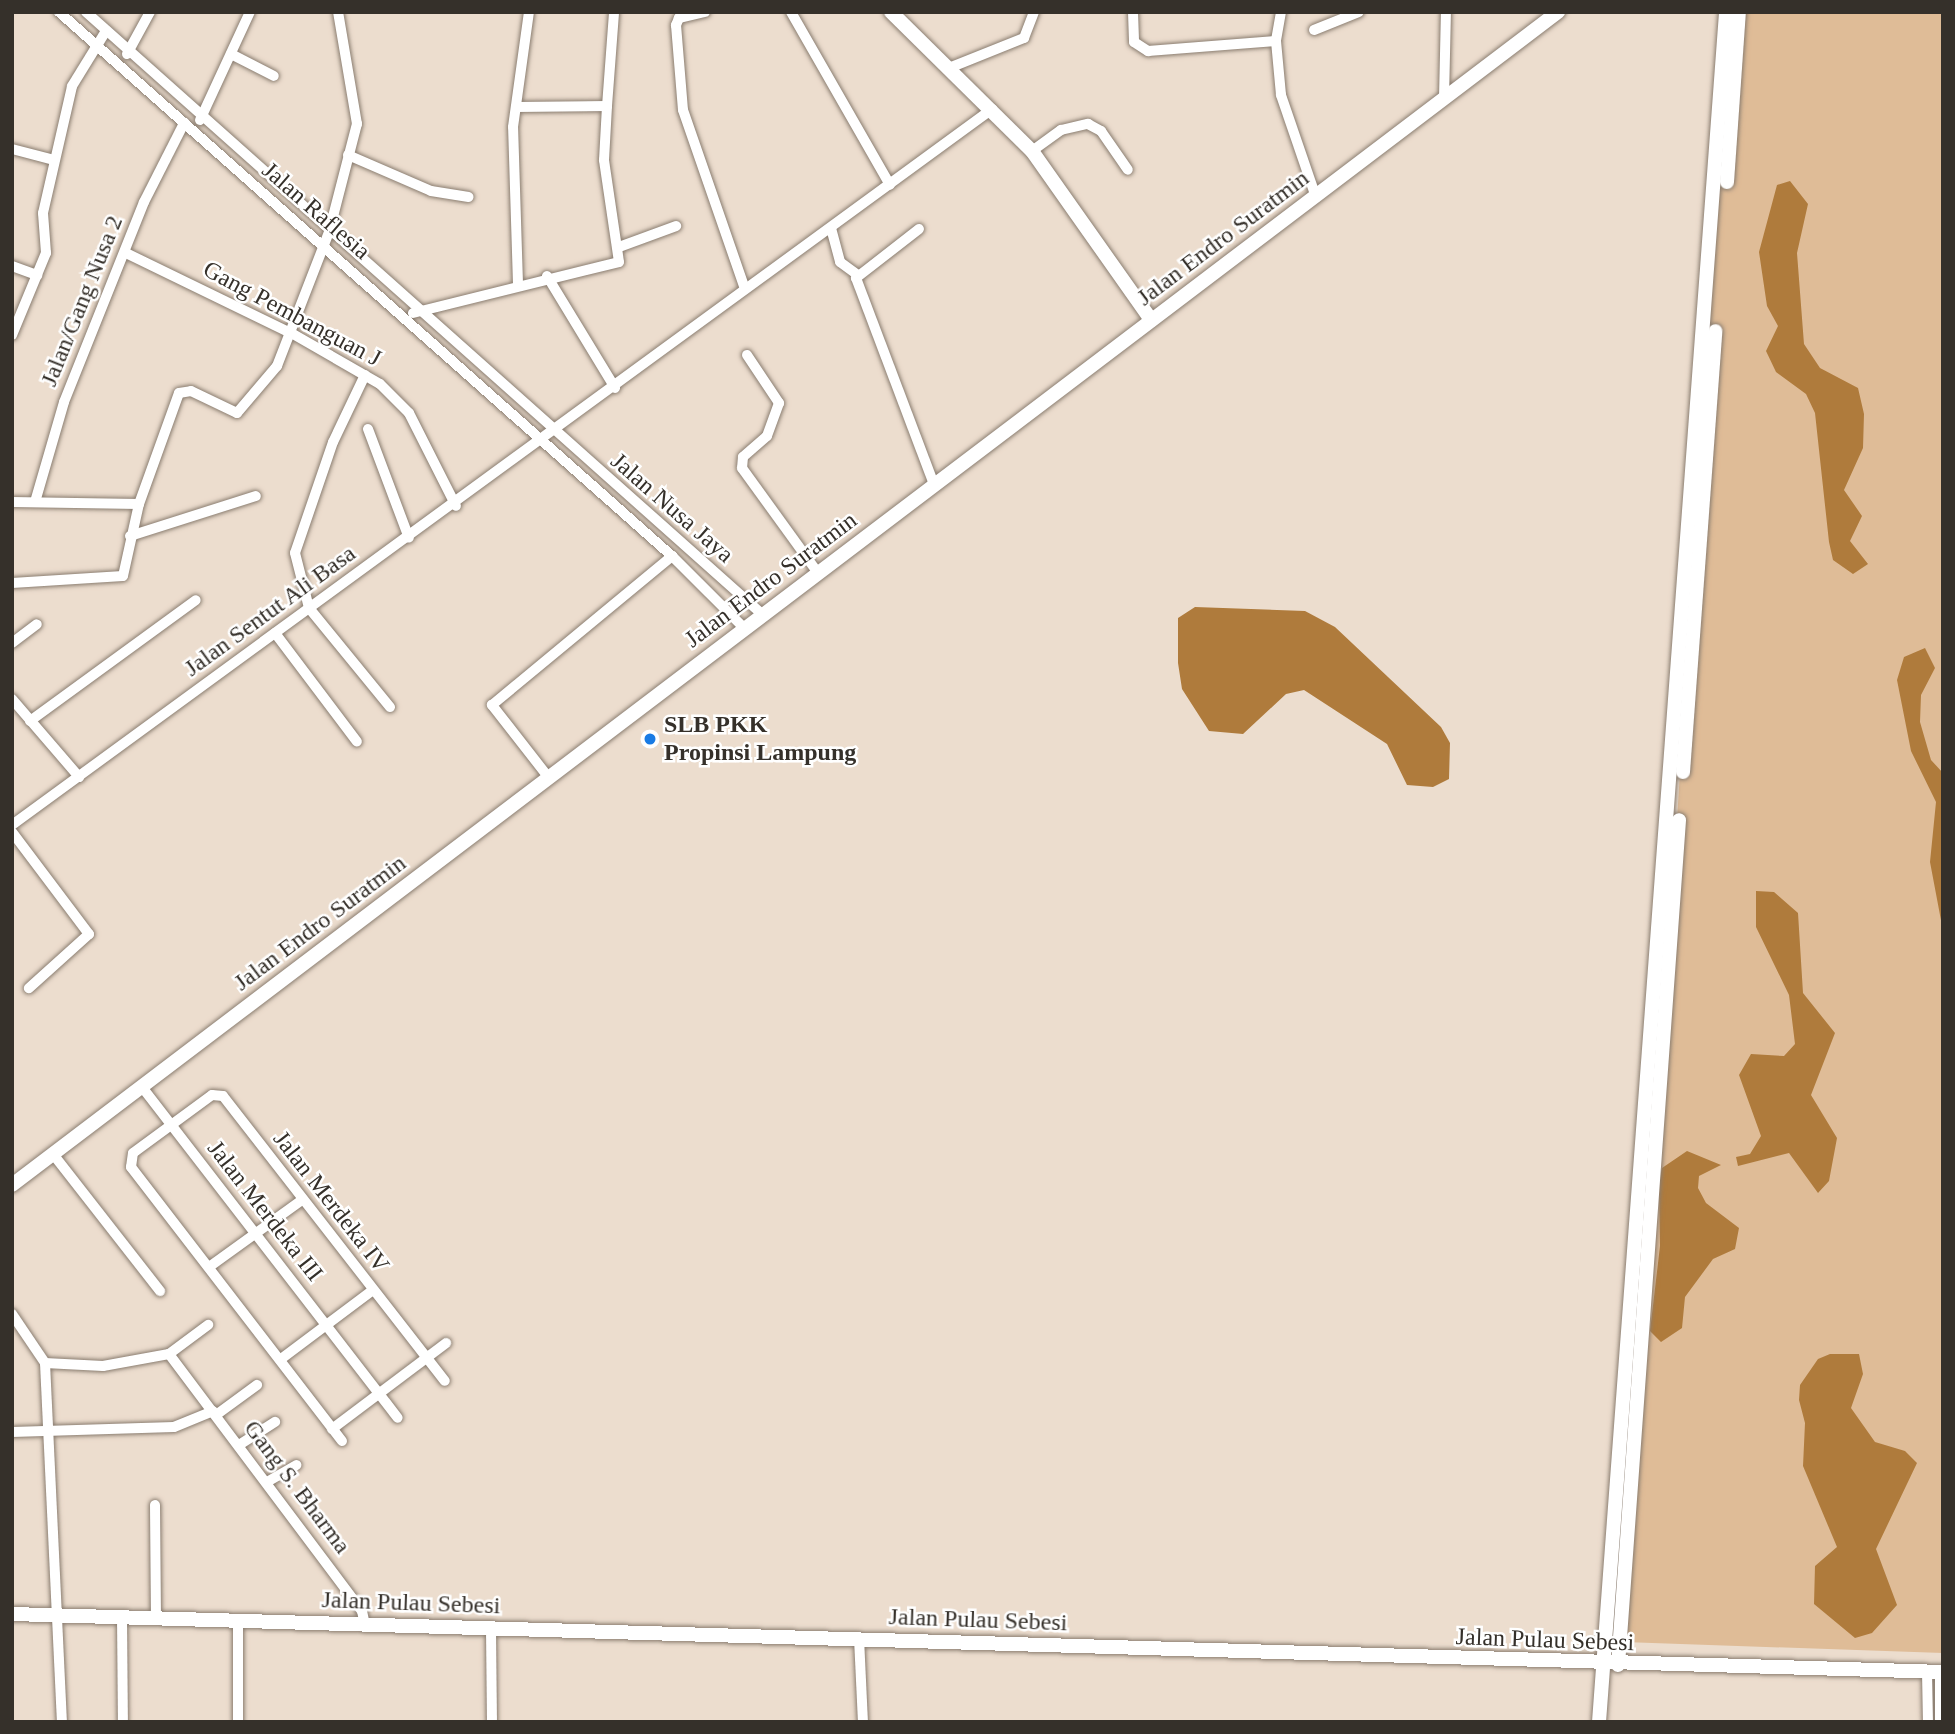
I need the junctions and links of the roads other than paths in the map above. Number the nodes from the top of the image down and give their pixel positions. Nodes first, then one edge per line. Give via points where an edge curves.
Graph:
1 (60, 12) edge
2 (86, 12) edge
3 (150, 12) edge
4 (250, 12) edge
5 (338, 12) edge
6 (528, 12) edge
7 (614, 12) edge
8 (705, 12) edge
9 (791, 12) edge
10 (891, 12) edge
11 (1034, 12) edge
12 (1133, 12) edge
13 (1281, 12) edge
14 (1359, 12) edge
15 (1446, 12) edge
16 (1558, 12) edge
17 (1727, 12) edge
18 (1739, 12) edge
19 (1314, 30) dead end
20 (105, 32) junction
21 (1276, 41) junction
22 (95, 44) junction
23 (127, 54) junction
24 (231, 54) junction
25 (949, 68) junction
26 (274, 76) dead end
27 (1444, 98) junction
28 (170, 102) junction
29 (607, 106) junction
30 (516, 107) junction
31 (992, 109) junction
32 (201, 120) junction
33 (184, 123) junction
34 (12, 149) edge
35 (1032, 151) junction
36 (348, 155) junction
37 (54, 160) junction
38 (1128, 170) dead end
39 (890, 186) junction
40 (469, 197) dead end
41 (1316, 197) junction
42 (676, 226) dead end
43 (831, 228) junction
44 (919, 229) dead end
45 (326, 239) junction
46 (619, 247) junction
47 (128, 254) junction
48 (12, 266) edge
49 (37, 275) junction
50 (858, 275) junction
51 (547, 276) junction
52 (518, 284) junction
53 (745, 289) junction
54 (411, 314) junction
55 (1151, 320) junction
56 (293, 334) junction
57 (12, 335) edge
58 (747, 355) dead end
59 (365, 375) junction
60 (615, 388) junction
61 (368, 429) dead end
62 (553, 433) junction
63 (543, 442) junction
64 (934, 484) junction
65 (256, 496) dead end
66 (12, 502) edge
67 (36, 502) junction
68 (139, 505) junction
69 (456, 506) junction
70 (130, 536) junction
71 (409, 537) junction
72 (672, 556) junction
73 (818, 573) junction
74 (12, 583) edge
75 (196, 600) dead end
76 (309, 608) junction
77 (763, 615) junction
78 (37, 624) dead end
79 (745, 629) junction
80 (275, 632) junction
81 (12, 643) edge
82 (12, 699) edge
83 (390, 707) dead end
84 (30, 721) junction
85 (357, 742) dead end
86 (79, 777) junction
87 (549, 778) junction
88 (12, 825) edge
89 (12, 832) edge
90 (29, 988) dead end
91 (142, 1087) junction
92 (170, 1123) junction
93 (53, 1154) junction
94 (12, 1185) edge
95 (302, 1200) junction
96 (255, 1233) junction
97 (209, 1267) junction
98 (160, 1290) dead end
99 (373, 1290) junction
100 (12, 1314) edge
101 (326, 1324) junction
102 (208, 1325) dead end
103 (446, 1343) dead end
104 (169, 1353) junction
105 (426, 1358) junction
106 (281, 1359) junction
107 (45, 1363) junction
108 (445, 1381) dead end
109 (257, 1385) dead end
110 (379, 1393) junction
111 (215, 1413) junction
112 (398, 1418) dead end
113 (275, 1422) dead end
114 (332, 1429) junction
115 (47, 1431) junction
116 (12, 1432) edge
117 (342, 1441) dead end
118 (239, 1445) junction
119 (296, 1465) dead end
120 (267, 1482) junction
121 (155, 1505) dead end
122 (12, 1614) edge
123 (56, 1615) junction
124 (122, 1616) junction
125 (156, 1618) junction
126 (237, 1620) junction
127 (366, 1625) junction
128 (491, 1629) junction
129 (859, 1638) junction
130 (1602, 1665) junction
131 (1618, 1665) junction
132 (1937, 1672) edge
133 (62, 1722) edge
134 (123, 1722) edge
135 (238, 1722) edge
136 (492, 1722) edge
137 (863, 1722) edge
138 (1599, 1722) edge
139 (1928, 1722) edge
140 (1940, 1722) edge

1 - 22 street, Jalan Raflesia
2 - 20 street, Jalan Raflesia
3 - 23 street
4 - 24 street
5 - 36 street via 359,109
6 - 30 street
7 - 29 street
8 - 53 street via 679,18 676,25 685,121
9 - 39 street
10 - 25 street
11 - 25 street via 1024,38
12 - 21 street via 1133,42 1147,51
13 - 21 street
14 - 19 street
15 - 27 street
16 - 27 street, Jalan Endro Suratmin
17 - 130 street
18 - 131 street
20 - 22 street
20 - 23 street, Jalan Raflesia
21 - 41 street via 1281,95
22 - 28 street, Jalan Raflesia
22 - 37 street via 76,76
23 - 28 street, Jalan Raflesia
24 - 26 street
24 - 32 street
25 - 31 street
27 - 41 street, Jalan Endro Suratmin
28 - 32 street, Jalan Raflesia
28 - 33 street, Jalan Raflesia
29 - 30 street
29 - 46 street via 604,160
30 - 52 street
31 - 35 street
31 - 39 street, Jalan Sentut Ali Basa
32 - 45 street, Jalan Raflesia
33 - 45 street, Jalan Raflesia
33 - 47 street, Jalan/Gang Nusa 2 via 144,202
34 - 37 street
35 - 38 street via 1061,130 1088,124 1101,131
35 - 55 street
36 - 40 street via 431,191
36 - 45 street
37 - 49 street via 41,225 46,253
39 - 43 street, Jalan Sentut Ali Basa
41 - 55 street, Jalan Endro Suratmin
42 - 46 street
43 - 50 street via 840,262
43 - 53 street, Jalan Sentut Ali Basa
44 - 50 street
45 - 54 street, Jalan Raflesia
45 - 56 street
46 - 51 street via 619,261
47 - 56 street, Gang Pembanguan J
47 - 67 street, Jalan/Gang Nusa 2 via 64,402
48 - 49 street
49 - 57 street
50 - 64 street
51 - 52 street
51 - 60 street
52 - 54 street
53 - 60 street, Jalan Sentut Ali Basa
54 - 62 street, Jalan Raflesia
54 - 63 street, Jalan Raflesia
55 - 64 street, Jalan Endro Suratmin
56 - 59 street, Gang Pembanguan J
56 - 68 street via 242,411 191,391 179,393
58 - 73 street via 779,403 767,436 743,457 742,468
59 - 69 street, Gang Pembanguan J via 410,412
59 - 76 street via 333,442 295,553
60 - 62 street, Jalan Sentut Ali Basa
61 - 71 street
62 - 63 street, Jalan Sentut Ali Basa
62 - 77 street, Jalan Nusa Jaya
63 - 69 street, Jalan Sentut Ali Basa
63 - 72 street, Jalan Nusa Jaya
64 - 73 street, Jalan Endro Suratmin
65 - 70 street
66 - 67 street
67 - 68 street
68 - 70 street
69 - 71 street, Jalan Sentut Ali Basa
70 - 74 street via 124,576
71 - 76 street, Jalan Sentut Ali Basa
72 - 79 street, Jalan Nusa Jaya
72 - 87 street via 492,705
73 - 77 street, Jalan Endro Suratmin
75 - 84 street
76 - 80 street, Jalan Sentut Ali Basa
76 - 83 street
77 - 79 street, Jalan Endro Suratmin
78 - 81 street
79 - 87 street, Jalan Endro Suratmin
80 - 85 street
80 - 86 street, Jalan Sentut Ali Basa
82 - 84 street
84 - 86 street
86 - 88 street, Jalan Sentut Ali Basa
87 - 91 street, Jalan Endro Suratmin
89 - 90 street via 89,934
91 - 92 street, Jalan Merdeka III
91 - 93 street, Jalan Endro Suratmin
92 - 95 street, Jalan Merdeka IV via 221,1094
92 - 96 street, Jalan Merdeka III
92 - 97 street via 133,1153 130,1164
93 - 94 street, Jalan Endro Suratmin
93 - 98 street
95 - 96 street
95 - 99 street, Jalan Merdeka IV
96 - 97 street
96 - 101 street, Jalan Merdeka III
97 - 106 street
99 - 101 street
99 - 105 street, Jalan Merdeka IV
100 - 107 street
101 - 106 street
101 - 110 street, Jalan Merdeka III
102 - 104 street
103 - 105 street
104 - 107 street via 103,1366
104 - 111 street, Gang S. Bharma
105 - 108 street, Jalan Merdeka IV
105 - 110 street
106 - 114 street
107 - 115 street
109 - 111 street
110 - 112 street, Jalan Merdeka III
110 - 114 street
111 - 115 street via 180,1427
111 - 118 street, Gang S. Bharma
113 - 118 street
114 - 117 street
115 - 116 street
115 - 123 street
118 - 120 street, Gang S. Bharma
119 - 120 street
120 - 127 street, Gang S. Bharma
121 - 125 street
122 - 123 street, Jalan Pulau Sebesi
123 - 124 street, Jalan Pulau Sebesi
123 - 133 street
124 - 125 street, Jalan Pulau Sebesi
124 - 134 street
125 - 126 street, Jalan Pulau Sebesi
126 - 127 street, Jalan Pulau Sebesi
126 - 135 street
127 - 128 street, Jalan Pulau Sebesi
128 - 129 street, Jalan Pulau Sebesi
128 - 136 street
129 - 130 street, Jalan Pulau Sebesi
129 - 137 street
130 - 131 street, Jalan Pulau Sebesi
130 - 138 street
131 - 132 street, Jalan Pulau Sebesi
132 - 139 street
132 - 140 street

